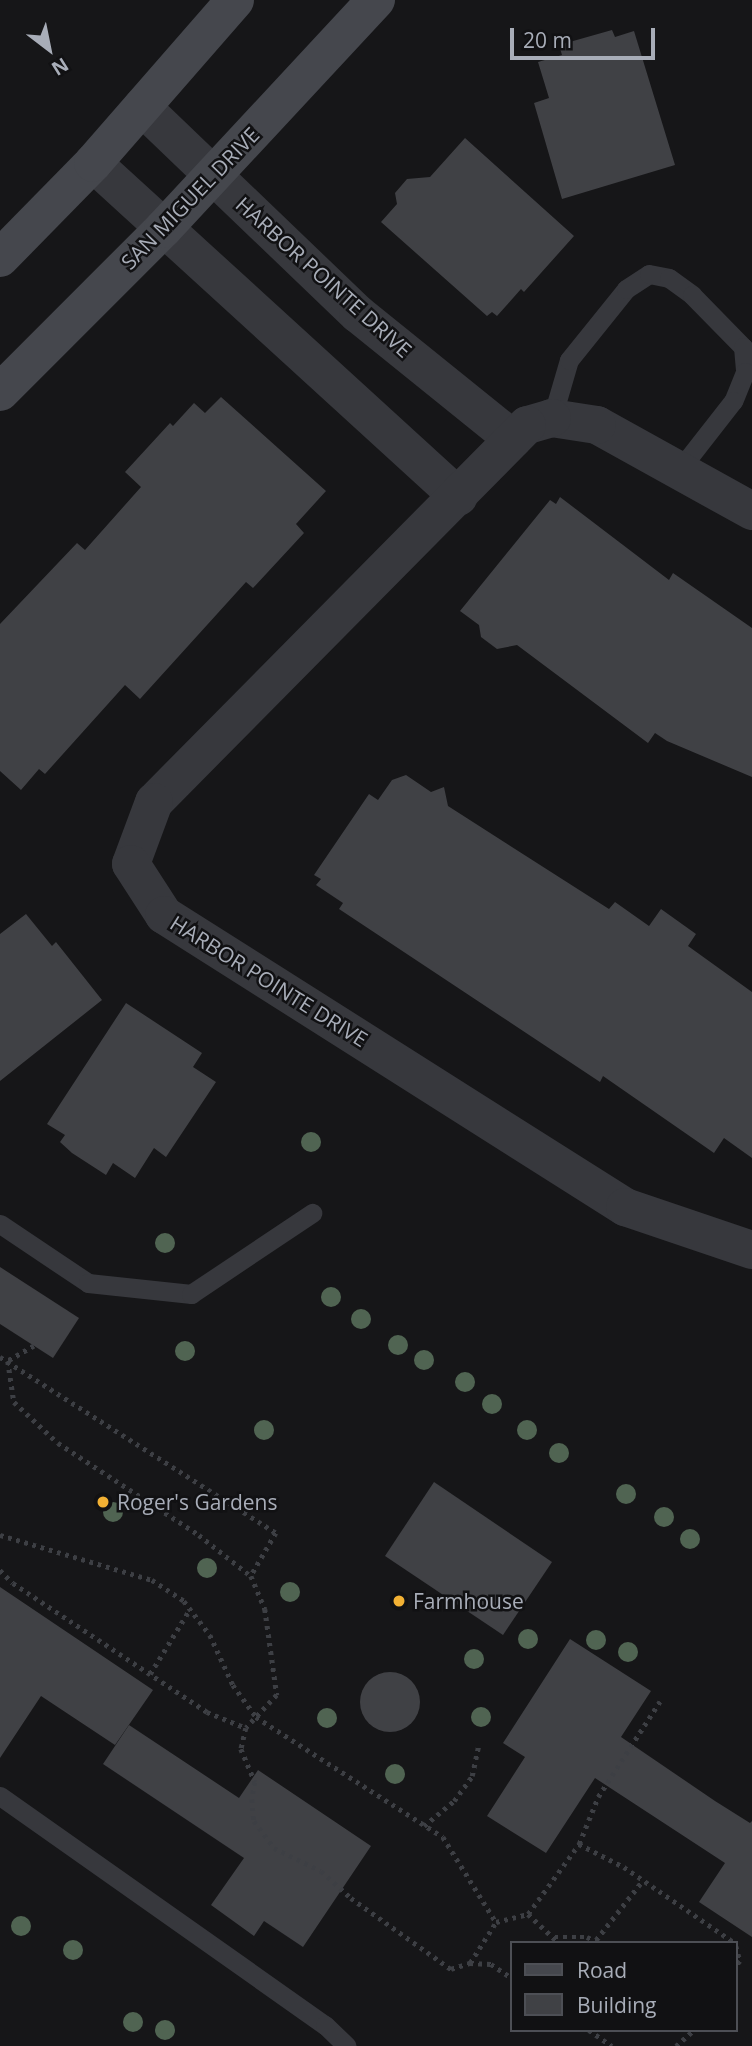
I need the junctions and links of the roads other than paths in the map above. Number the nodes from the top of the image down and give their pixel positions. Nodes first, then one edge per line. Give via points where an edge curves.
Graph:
1 (234, 0) edge
2 (376, 0) edge
3 (142, 107) junction
4 (93, 163) junction
5 (213, 175) junction
6 (163, 229) junction
7 (0, 258) edge
8 (0, 392) edge
9 (552, 418) junction
10 (513, 439) junction
11 (680, 470) junction
12 (458, 497) junction
13 (752, 510) edge
14 (312, 1213) dead end
15 (0, 1224) edge
16 (752, 1250) edge
17 (0, 1796) edge
18 (347, 2046) edge

1 - 3 main road
2 - 5 main road, SAN MIGUEL DRIVE
3 - 4 main road
3 - 5 street, HARBOR POINTE DRIVE
4 - 6 street
4 - 7 main road
5 - 6 main road, SAN MIGUEL DRIVE
5 - 10 street, HARBOR POINTE DRIVE via 358,314
6 - 8 main road, SAN MIGUEL DRIVE
6 - 12 street
9 - 10 street, HARBOR POINTE DRIVE via 527,425
9 - 11 street via 597,425
9 - 11 lane via 569,360 626,289 649,274 669,278 743,347 745,372 733,401
10 - 12 street, HARBOR POINTE DRIVE
11 - 13 street
12 - 16 street, HARBOR POINTE DRIVE via 154,802 131,864 164,915 625,1207
14 - 15 lane via 191,1294 88,1283
17 - 18 lane via 325,2025

